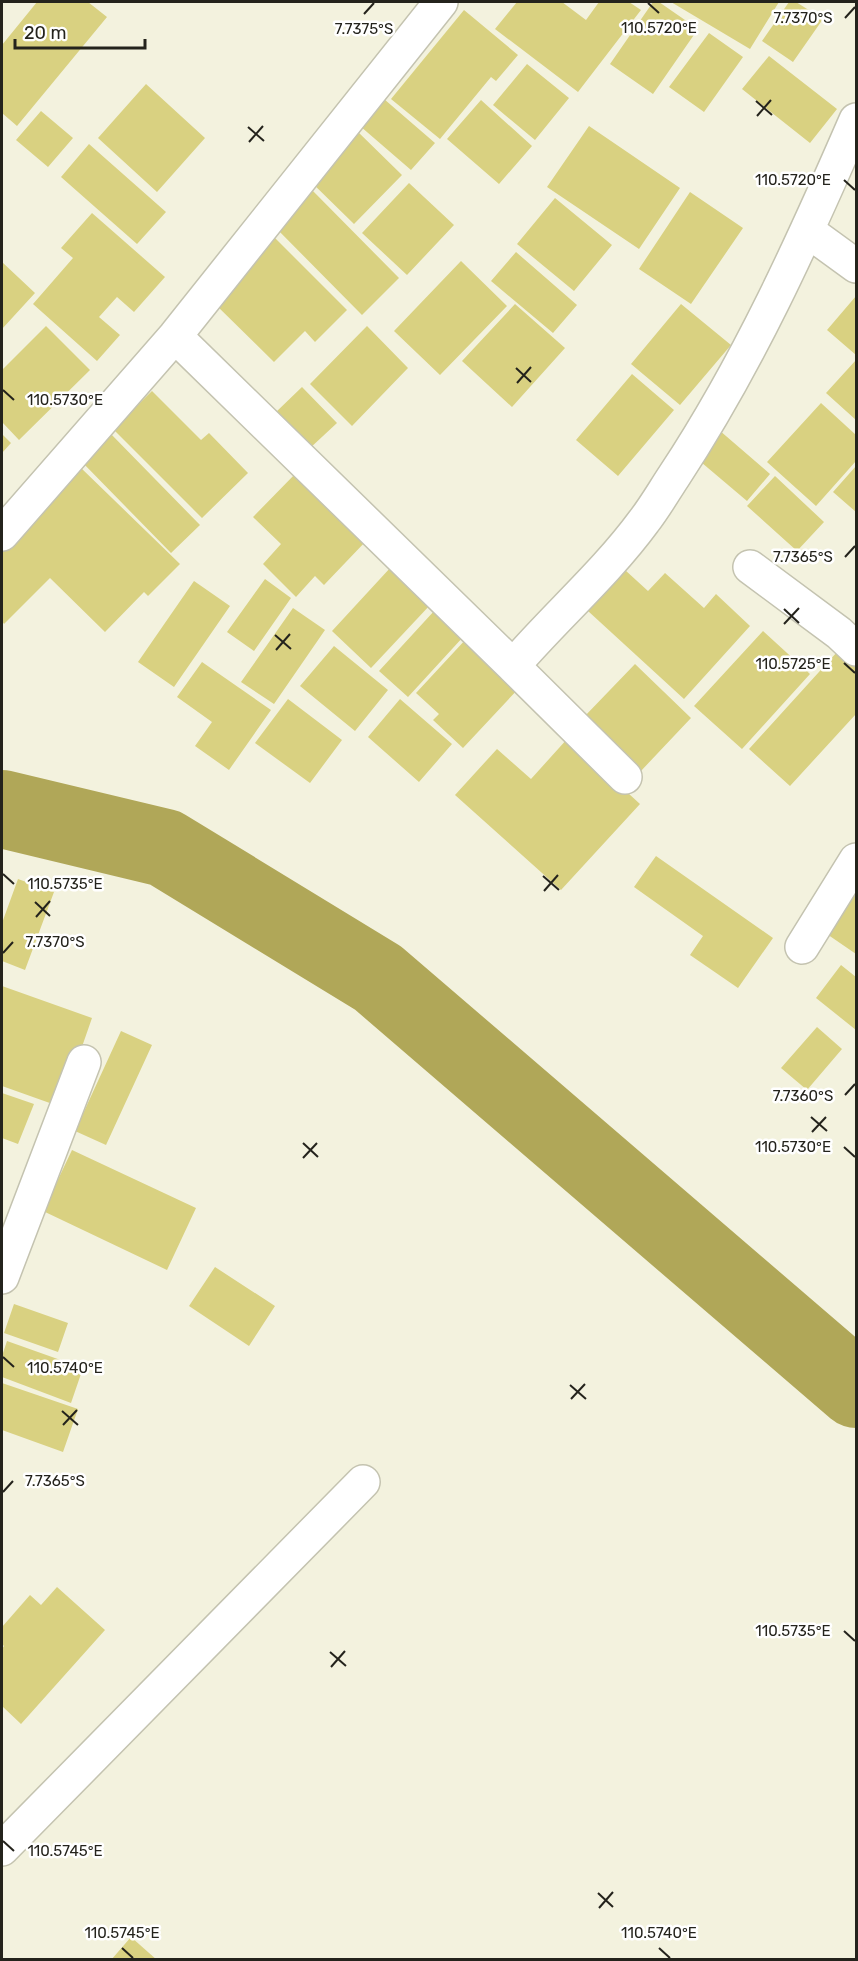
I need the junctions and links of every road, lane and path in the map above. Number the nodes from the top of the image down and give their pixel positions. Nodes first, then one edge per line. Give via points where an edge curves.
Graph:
1 (441, 2) edge
2 (856, 120) edge
3 (808, 231) junction
4 (856, 266) edge
5 (175, 336) junction
6 (2, 534) edge
7 (750, 567) dead end
8 (856, 649) edge
9 (513, 666) junction
10 (625, 777) dead end
11 (856, 860) edge
12 (802, 947) dead end
13 (84, 1062) dead end
14 (2, 1276) edge
15 (363, 1482) dead end
16 (2, 1849) edge

1 - 5 street
2 - 3 street
3 - 4 street
3 - 9 street via 735,375 644,521 599,576
5 - 6 street
5 - 9 street
7 - 8 street
9 - 10 street
11 - 12 street
13 - 14 street
15 - 16 street

